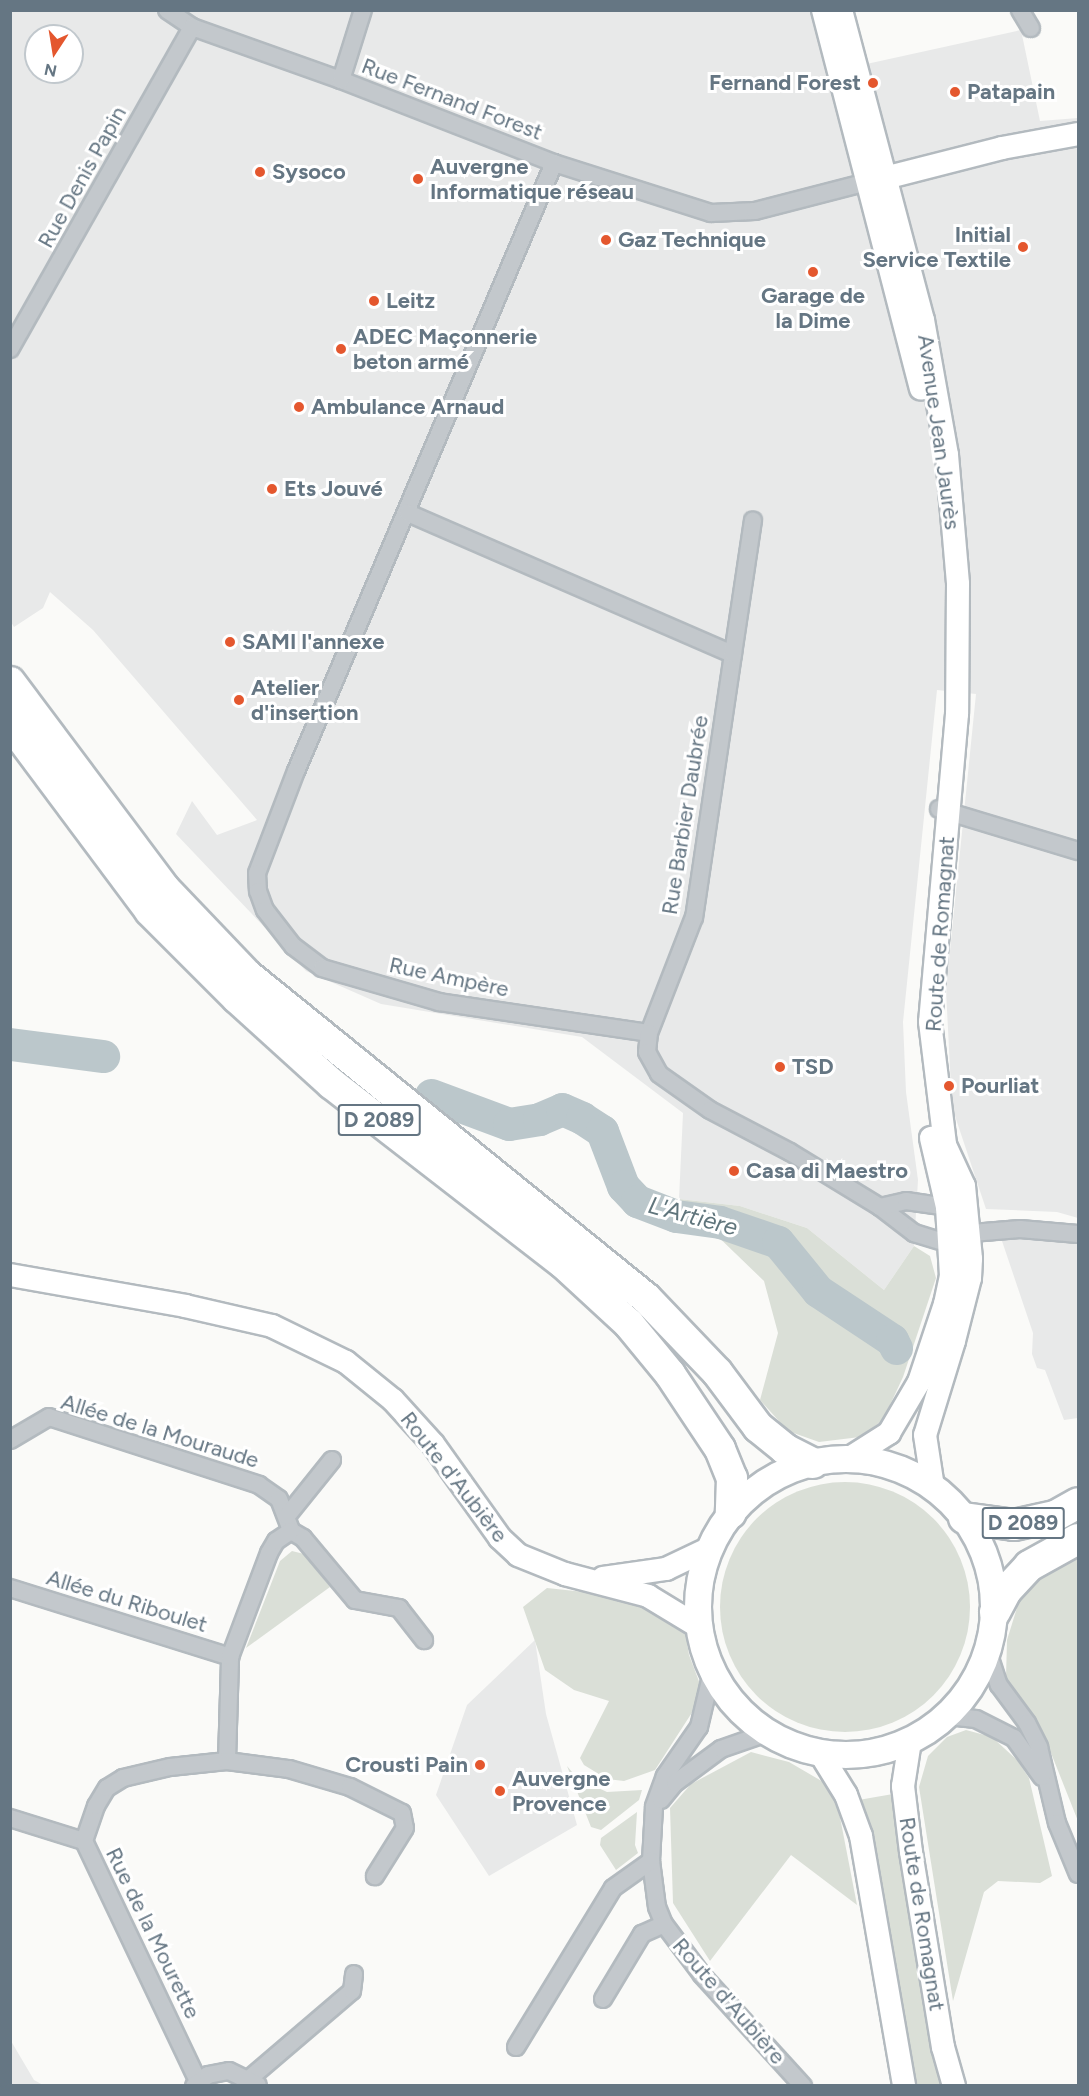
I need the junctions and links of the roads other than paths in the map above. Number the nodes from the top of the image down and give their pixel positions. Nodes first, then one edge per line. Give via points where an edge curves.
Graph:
1 (167, 10) edge
2 (363, 10) edge
3 (823, 10) edge
4 (841, 10) edge
5 (1020, 10) edge
6 (192, 27) junction
7 (1031, 28) dead end
8 (341, 80) junction
9 (1078, 134) edge
10 (554, 163) junction
11 (876, 180) junction
12 (10, 349) edge
13 (408, 513) junction
14 (753, 520) dead end
15 (954, 583) joint
16 (733, 654) junction
17 (10, 682) edge
18 (10, 723) edge
19 (944, 809) junction
20 (1078, 851) edge
21 (649, 1033) junction
22 (880, 1207) junction
23 (947, 1207) junction
24 (1078, 1234) edge
25 (960, 1238) junction
26 (10, 1275) edge
27 (10, 1440) edge
28 (848, 1459) junction
29 (332, 1461) dead end
30 (813, 1463) junction
31 (933, 1487) junction
32 (1078, 1503) edge
33 (731, 1513) junction
34 (964, 1518) junction
35 (289, 1524) junction
36 (1078, 1539) edge
37 (710, 1548) junction
38 (596, 1579) junction
39 (10, 1588) edge
40 (995, 1612) junction
41 (699, 1627) junction
42 (424, 1640) dead end
43 (988, 1652) junction
44 (230, 1657) junction
45 (712, 1672) junction
46 (947, 1716) junction
47 (767, 1733) junction
48 (910, 1741) junction
49 (820, 1753) junction
50 (227, 1761) junction
51 (1045, 1780) junction
52 (654, 1807) junction
53 (10, 1818) edge
54 (84, 1841) junction
55 (651, 1861) junction
56 (1078, 1874) edge
57 (375, 1876) dead end
58 (664, 1924) junction
59 (354, 1974) dead end
60 (603, 1999) dead end
61 (516, 2047) dead end
62 (255, 2082) edge
63 (196, 2083) edge
64 (803, 2085) edge
65 (904, 2085) edge
66 (954, 2085) edge

1 - 6 street, Rue Fernand Forest
2 - 8 street
3 - 11 main road, Avenue Jean Jaurès
4 - 11 main road, Avenue Jean Jaurès
5 - 7 street
6 - 8 street, Rue Fernand Forest
6 - 12 street, Rue Denis Papin
8 - 10 street, Rue Fernand Forest
9 - 11 main road
10 - 11 street, Rue Fernand Forest via 711,213 755,211
10 - 13 street
11 - 15 main road, Avenue Jean Jaurès via 923,321 942,420
13 - 16 street
13 - 21 street, Rue Ampère via 256,873 265,910 293,946 322,968 439,1002
14 - 16 street, Rue Barbier Daubrée
15 - 19 main road, Route de Romagnat
16 - 21 street, Rue Barbier Daubrée via 694,917
17 - 30 highway, D 2089 via 164,888 247,975 646,1298 717,1372 758,1427 785,1449
18 - 33 highway, D 2089 via 150,911 237,999 332,1084 563,1263 629,1324 670,1374 720,1449 732,1478
19 - 20 street
19 - 23 main road, Route de Romagnat via 920,1041 928,1125
19 - 25 main road, Route de Romagnat via 930,1022 945,1145 964,1186
21 - 22 street, Rue Barbier Daubrée via 647,1052 659,1074 710,1110 790,1152
22 - 23 street via 906,1201
22 - 25 street, Rue Barbier Daubrée via 914,1233
23 - 25 main road, Route de Romagnat
24 - 25 street via 1020,1229
25 - 28 main road, Route de Romagnat via 945,1304 919,1382 890,1433
25 - 31 main road, Route de Romagnat via 970,1278 925,1435
26 - 38 main road, Route d'Aubière via 185,1306 272,1326 346,1362 393,1400 433,1444 500,1538 518,1555 565,1574
27 - 35 street, Allée de la Mouraude via 49,1417 259,1485 279,1499
28 - 30 main road
28 - 31 main road via 893,1467
29 - 35 street
30 - 33 main road via 764,1485
31 - 34 main road
32 - 34 highway, D 2089 via 1054,1516 1014,1525
33 - 37 main road
34 - 40 main road via 981,1546 992,1578
35 - 42 street, Allée de la Mouraude via 355,1600 399,1608
35 - 44 street via 269,1553
36 - 40 highway, D 2089 via 1029,1566 1006,1591
37 - 38 main road, Route d'Aubière via 666,1569
37 - 41 main road via 699,1587
38 - 41 main road, Route d'Aubière via 648,1596
39 - 44 street, Allée du Riboulet
40 - 43 main road
41 - 45 main road
43 - 46 main road via 964,1697
43 - 51 street via 999,1684 1027,1723 1038,1747
44 - 50 street
45 - 47 main road via 735,1706
45 - 52 street, Route d'Aubière via 699,1727 665,1776
46 - 48 main road
46 - 51 street via 976,1719 1014,1738
47 - 49 main road
47 - 52 street via 721,1749 675,1783
48 - 49 main road via 866,1754
48 - 66 main road, Route de Romagnat via 903,1786 911,1852 943,2047
49 - 65 main road, Route de Romagnat via 846,1795 861,1836
50 - 54 street via 170,1767 123,1778 107,1788
50 - 57 street via 289,1769 350,1787 402,1813 405,1828
51 - 56 street via 1056,1822
52 - 55 street, Route d'Aubière
53 - 54 street, Rue de la Mourette
54 - 63 street, Rue de la Mourette
55 - 58 street, Route d'Aubière via 652,1885
55 - 61 street via 613,1888
58 - 60 street via 642,1934
58 - 64 street, Route d'Aubière via 702,1976
59 - 62 street via 352,1991
62 - 63 street via 218,2072

